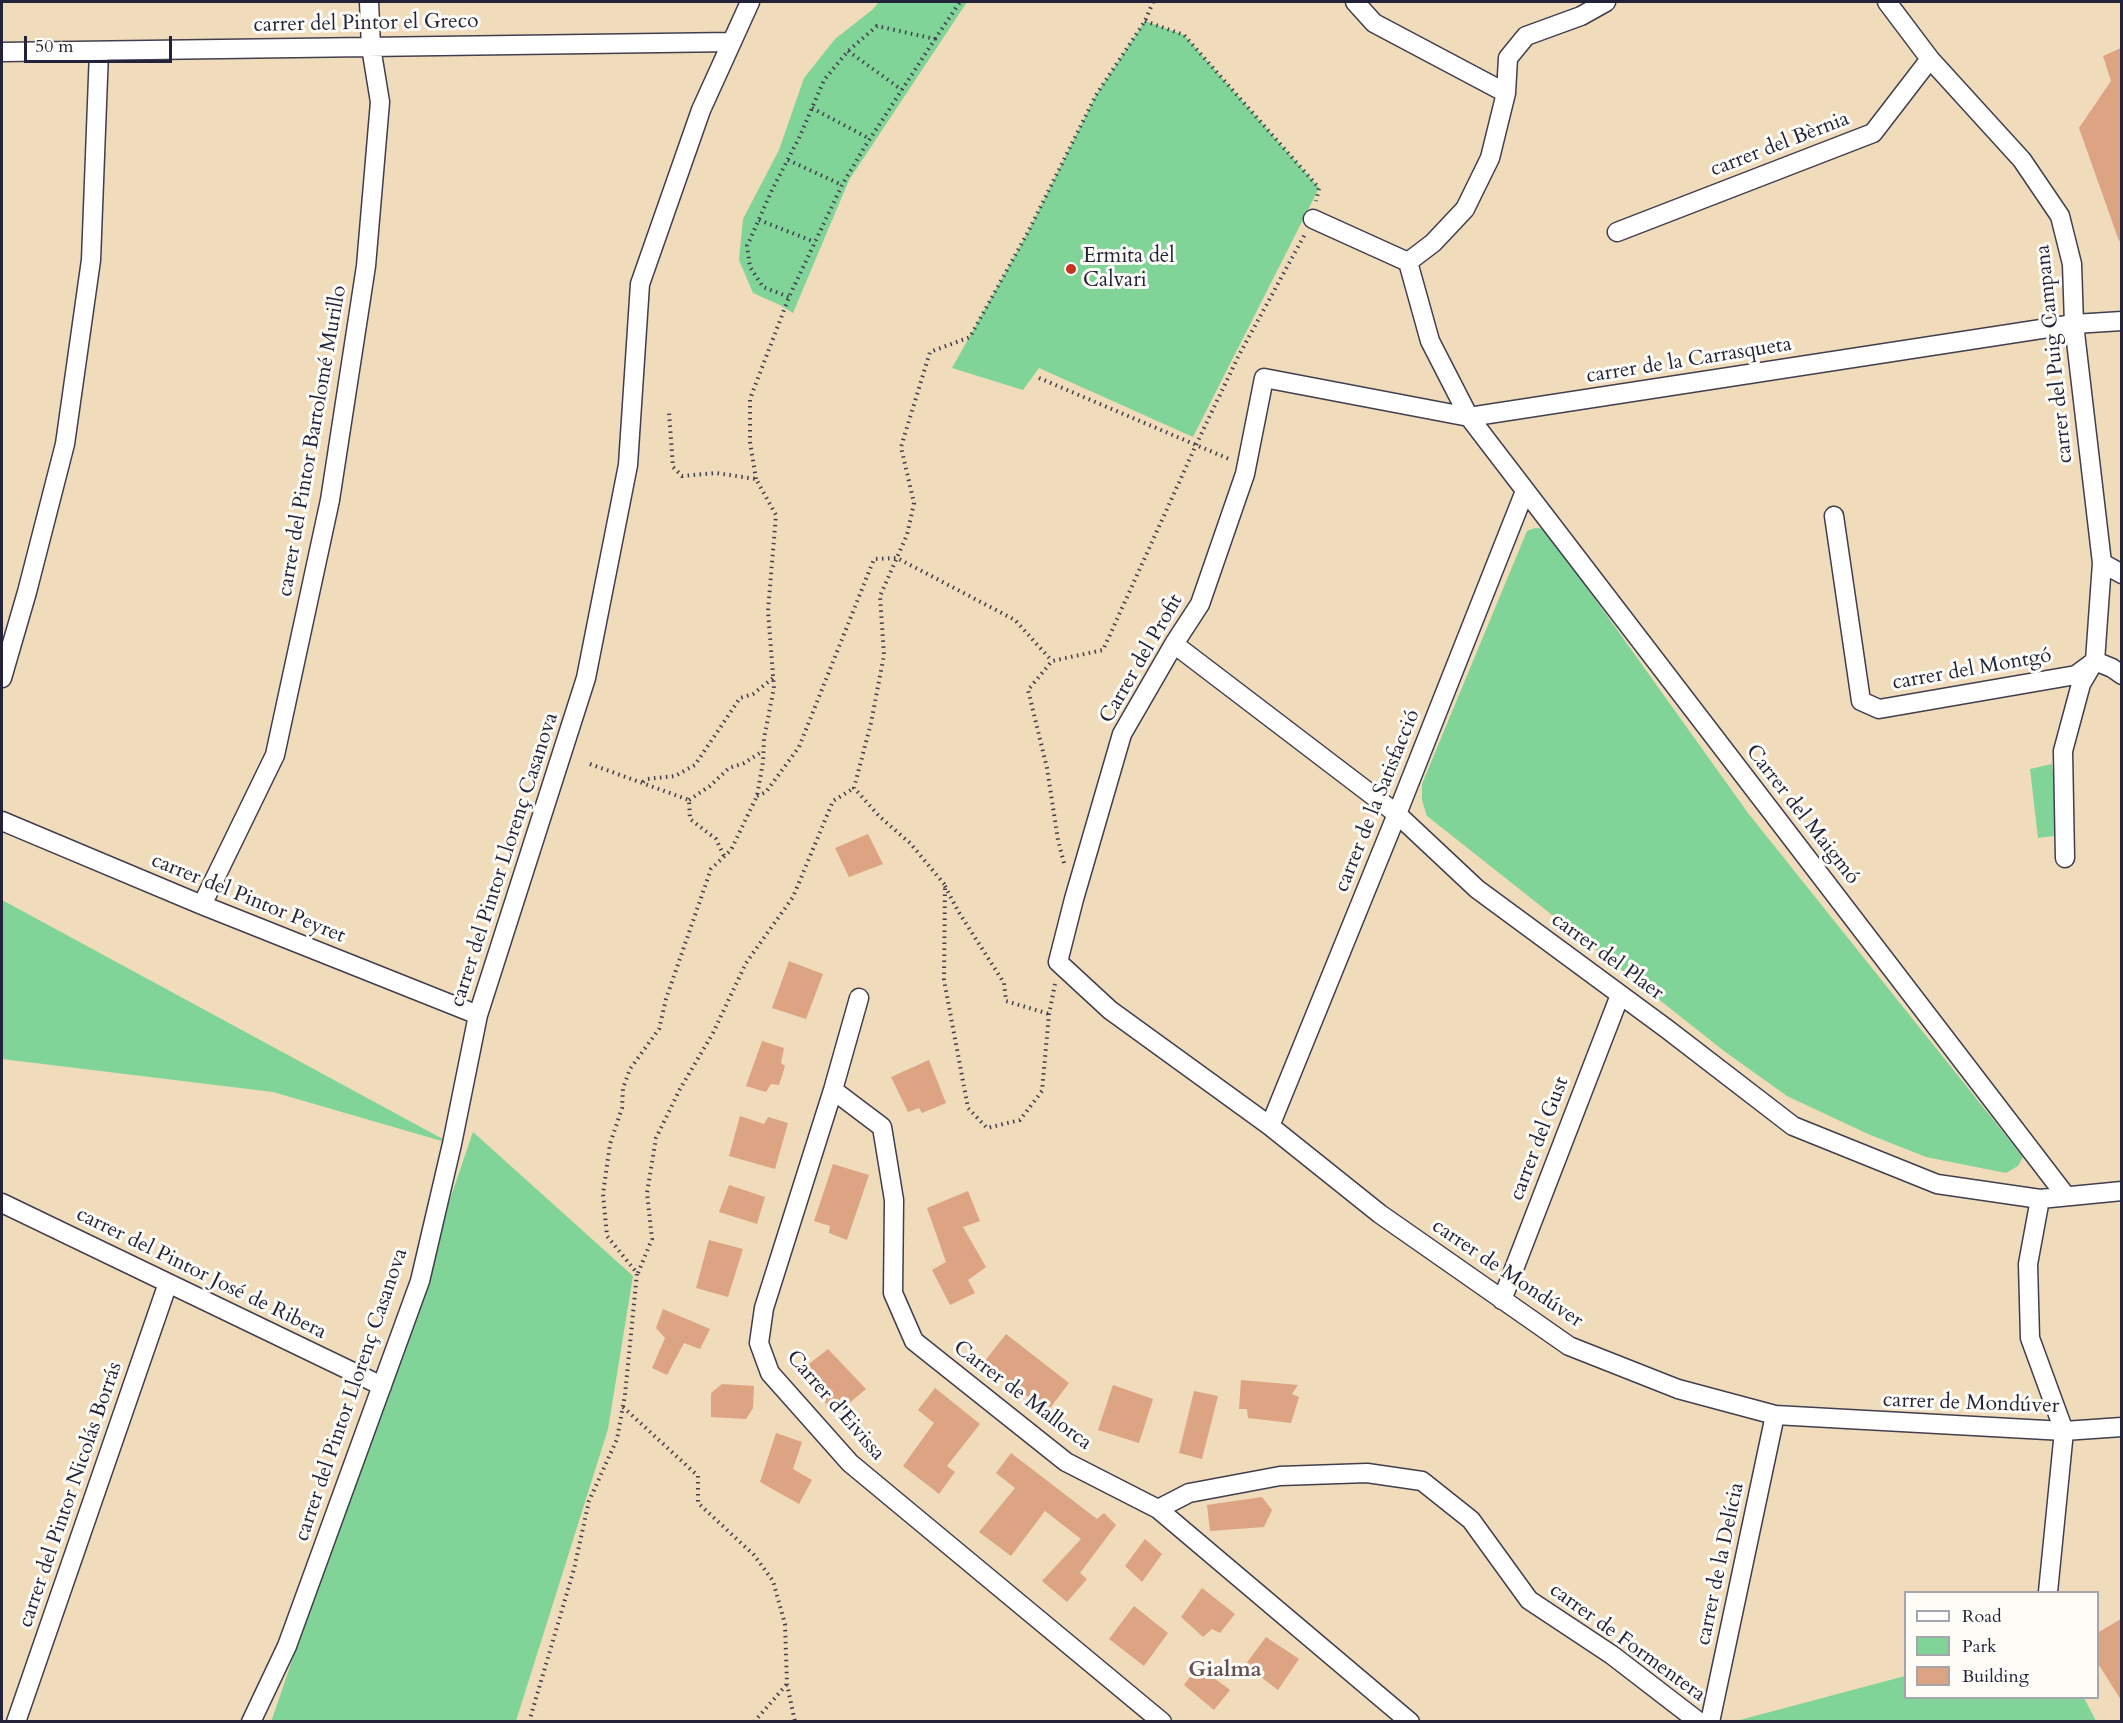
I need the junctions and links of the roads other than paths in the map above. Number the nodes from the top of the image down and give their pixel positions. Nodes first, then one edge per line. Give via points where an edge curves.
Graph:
1 (369, 2) edge
2 (750, 2) edge
3 (1355, 2) edge
4 (1606, 2) edge
5 (1887, 2) edge
6 (732, 42) junction
7 (371, 47) junction
8 (99, 51) junction
9 (2, 52) edge
10 (1930, 59) junction
11 (1506, 93) junction
12 (1313, 219) road end
13 (1617, 232) dead end
14 (1408, 262) junction
15 (2121, 321) edge
16 (2074, 324) junction
17 (1264, 378) joint
18 (1469, 417) junction
19 (1525, 491) junction
20 (1834, 516) dead end
21 (2102, 563) junction
22 (2121, 574) edge
23 (1174, 644) junction
24 (2096, 661) junction
25 (2121, 675) edge
26 (2, 678) edge
27 (1397, 814) junction
28 (2, 821) edge
29 (2065, 858) dead end
30 (202, 905) junction
31 (1058, 962) joint
32 (1620, 995) junction
33 (859, 998) dead end
34 (478, 1015) junction
35 (833, 1090) junction
36 (1270, 1126) junction
37 (2121, 1191) edge
38 (2066, 1196) junction
39 (2040, 1199) junction
40 (2, 1203) edge
41 (168, 1283) junction
42 (1502, 1300) junction
43 (382, 1386) junction
44 (1775, 1416) junction
45 (2121, 1427) edge
46 (2064, 1431) junction
47 (1158, 1509) junction
48 (2048, 1591) edge
49 (16, 1722) edge
50 (251, 1722) edge
51 (1162, 1722) edge
52 (1410, 1722) edge
53 (1699, 1722) edge
54 (1710, 1722) edge

1 - 7 street, carrer del Pintor Bartolomé Murillo
2 - 6 street, carrer del Pintor Llorenç Casanova
3 - 11 street via 1374,23
4 - 11 street via 1581,16 1526,36 1508,58
5 - 10 street, carrer del Puig Campana
6 - 7 street, carrer del Pintor el Greco
6 - 34 street, carrer del Pintor Llorenç Casanova via 701,110 640,284 628,465 586,678
7 - 8 street, carrer del Pintor el Greco
7 - 30 street, carrer del Pintor Bartolomé Murillo via 380,102 366,266 330,500 275,756
8 - 9 street, carrer del Pintor el Greco
8 - 26 street via 91,260 65,444
10 - 13 street, carrer del Bèrnia via 1873,133
10 - 16 street, carrer del Puig Campana via 2022,160 2060,216 2072,264
11 - 14 street via 1490,158 1465,209 1433,243
12 - 14 street
14 - 18 street, Carrer del Maigmó via 1430,340
15 - 16 street, carrer de la Carrasqueta
16 - 18 street, carrer de la Carrasqueta
16 - 21 street, carrer del Puig Campana
17 - 18 street, carrer de la Carrasqueta
17 - 23 street, Carrer del Profit via 1246,466 1200,604
18 - 19 street, Carrer del Maigmó
19 - 27 street, carrer de la Satisfacció
19 - 38 street, Carrer del Maigmó
20 - 24 street, carrer del Montgó via 1861,701 1879,709 1903,705 2076,675
21 - 22 street
21 - 24 street, carrer del Puig Campana
23 - 27 street, carrer del Plaer
23 - 31 street, Carrer del Profit via 1122,734
24 - 25 street
24 - 29 street via 2081,684 2063,751
27 - 32 street, carrer del Plaer via 1477,889
27 - 36 street, carrer de la Satisfacció
28 - 30 street, carrer del Pintor Peyret
30 - 34 street, carrer del Pintor Peyret
31 - 36 street, carrer de Mondúver via 1110,1010
32 - 39 street, carrer del Plaer via 1793,1126 1937,1184
32 - 42 street, carrer del Gust
33 - 35 street, Carrer d'Eivissa
34 - 43 street, carrer del Pintor Llorenç Casanova via 420,1281
35 - 47 street, Carrer de Mallorca via 882,1127 894,1200 893,1293 914,1341 1066,1462
35 - 51 street, Carrer d'Eivissa via 764,1308 759,1343 770,1373 850,1463
36 - 42 street, carrer de Mondúver via 1380,1214
37 - 38 street
38 - 39 street, carrer del Plaer
39 - 46 street via 2028,1264 2030,1338
40 - 41 street, carrer del Pintor José de Ribera
41 - 43 street, carrer del Pintor José de Ribera
41 - 49 street, carrer del Pintor Nicolás Borrás
42 - 44 street, carrer de Mondúver via 1569,1346 1678,1389
43 - 50 street, carrer del Pintor Llorenç Casanova via 287,1646
44 - 46 street, carrer de Mondúver
44 - 54 street, carrer de la Delícia
45 - 46 street, carrer de Mondúver
46 - 48 street
47 - 52 street, Carrer de Mallorca
47 - 53 street, carrer de Formentera via 1189,1493 1280,1476 1367,1473 1422,1481 1471,1520 1529,1600 1612,1655

